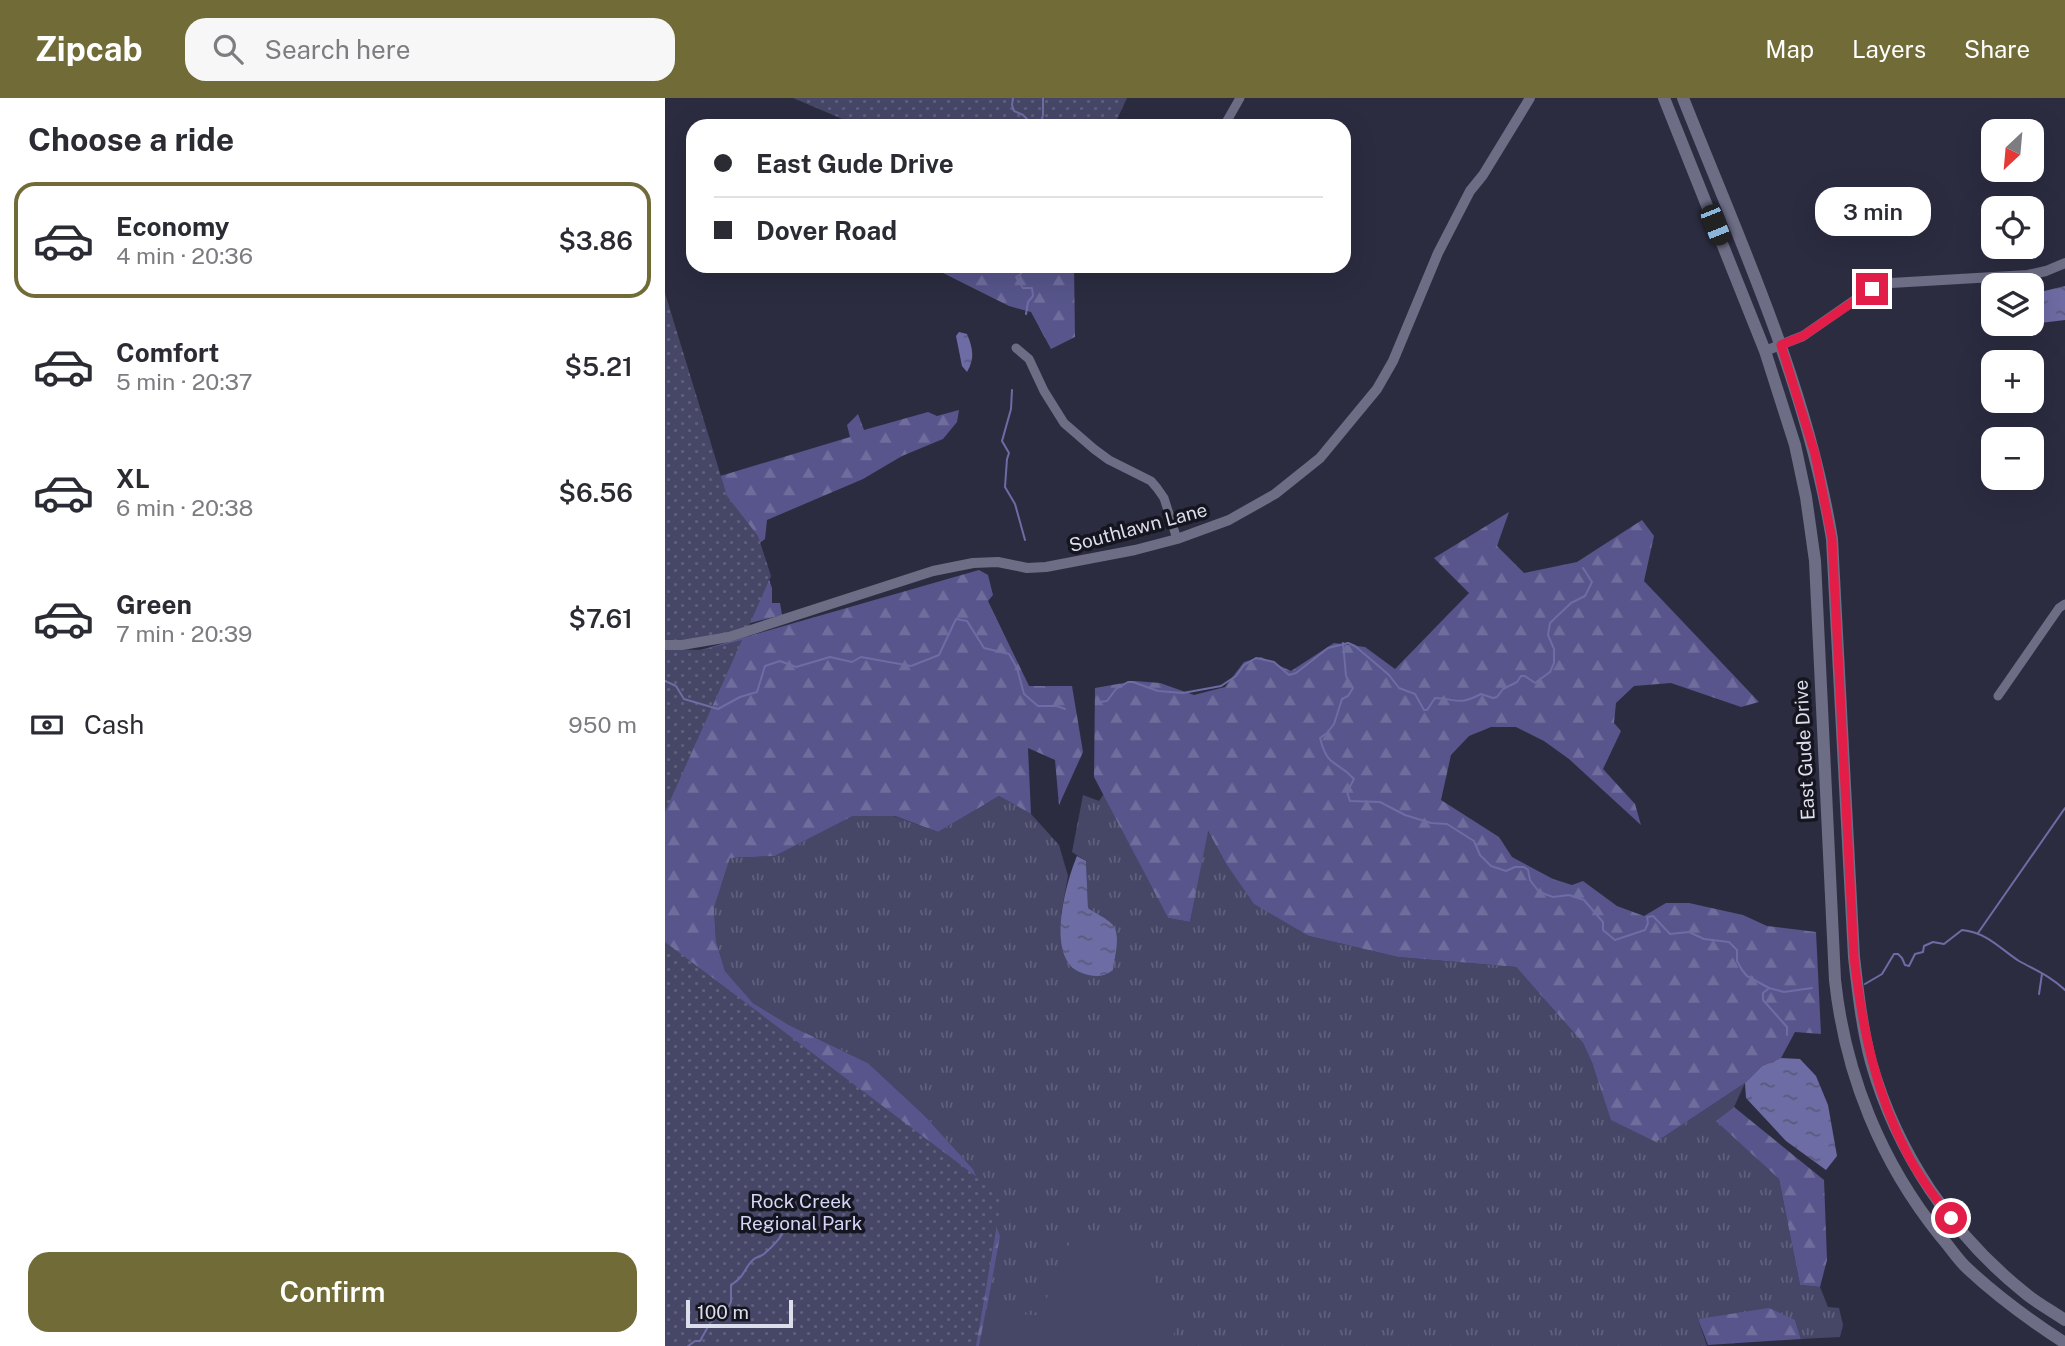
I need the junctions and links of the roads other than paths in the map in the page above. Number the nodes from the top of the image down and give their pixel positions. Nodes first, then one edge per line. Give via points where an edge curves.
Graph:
1 (1240, 98) edge
2 (1530, 98) edge
3 (1664, 98) edge
4 (1683, 98) edge
5 (1228, 119) edge
6 (2065, 263) edge
7 (1781, 345) junction
8 (1016, 348) dead end
9 (1765, 351) junction
10 (1177, 539) junction
11 (2065, 604) edge
12 (665, 645) edge
13 (1998, 696) dead end
14 (1908, 1156) junction
15 (1891, 1166) junction
16 (2065, 1320) edge
17 (2065, 1343) edge

1 - 5 street
2 - 10 street, Southlawn Lane via 1470,191 1377,389 1319,458 1285,486 1229,520
3 - 9 main road, East Gude Drive
4 - 7 main road, East Gude Drive
6 - 7 street via 2028,275 1891,282 1864,293 1813,330
7 - 9 street
7 - 14 main road, East Gude Drive via 1815,454 1832,539 1859,1001 1871,1061
8 - 10 street via 1029,359 1065,423 1109,460 1157,488
9 - 15 main road, East Gude Drive via 1794,446 1815,561 1837,993 1857,1082
10 - 12 street, Southlawn Lane via 1047,568 991,562 960,565 729,636
11 - 13 street
14 - 15 main road
14 - 16 main road, East Gude Drive via 1978,1248 2025,1293
15 - 17 main road, East Gude Drive via 1966,1267 2013,1308

